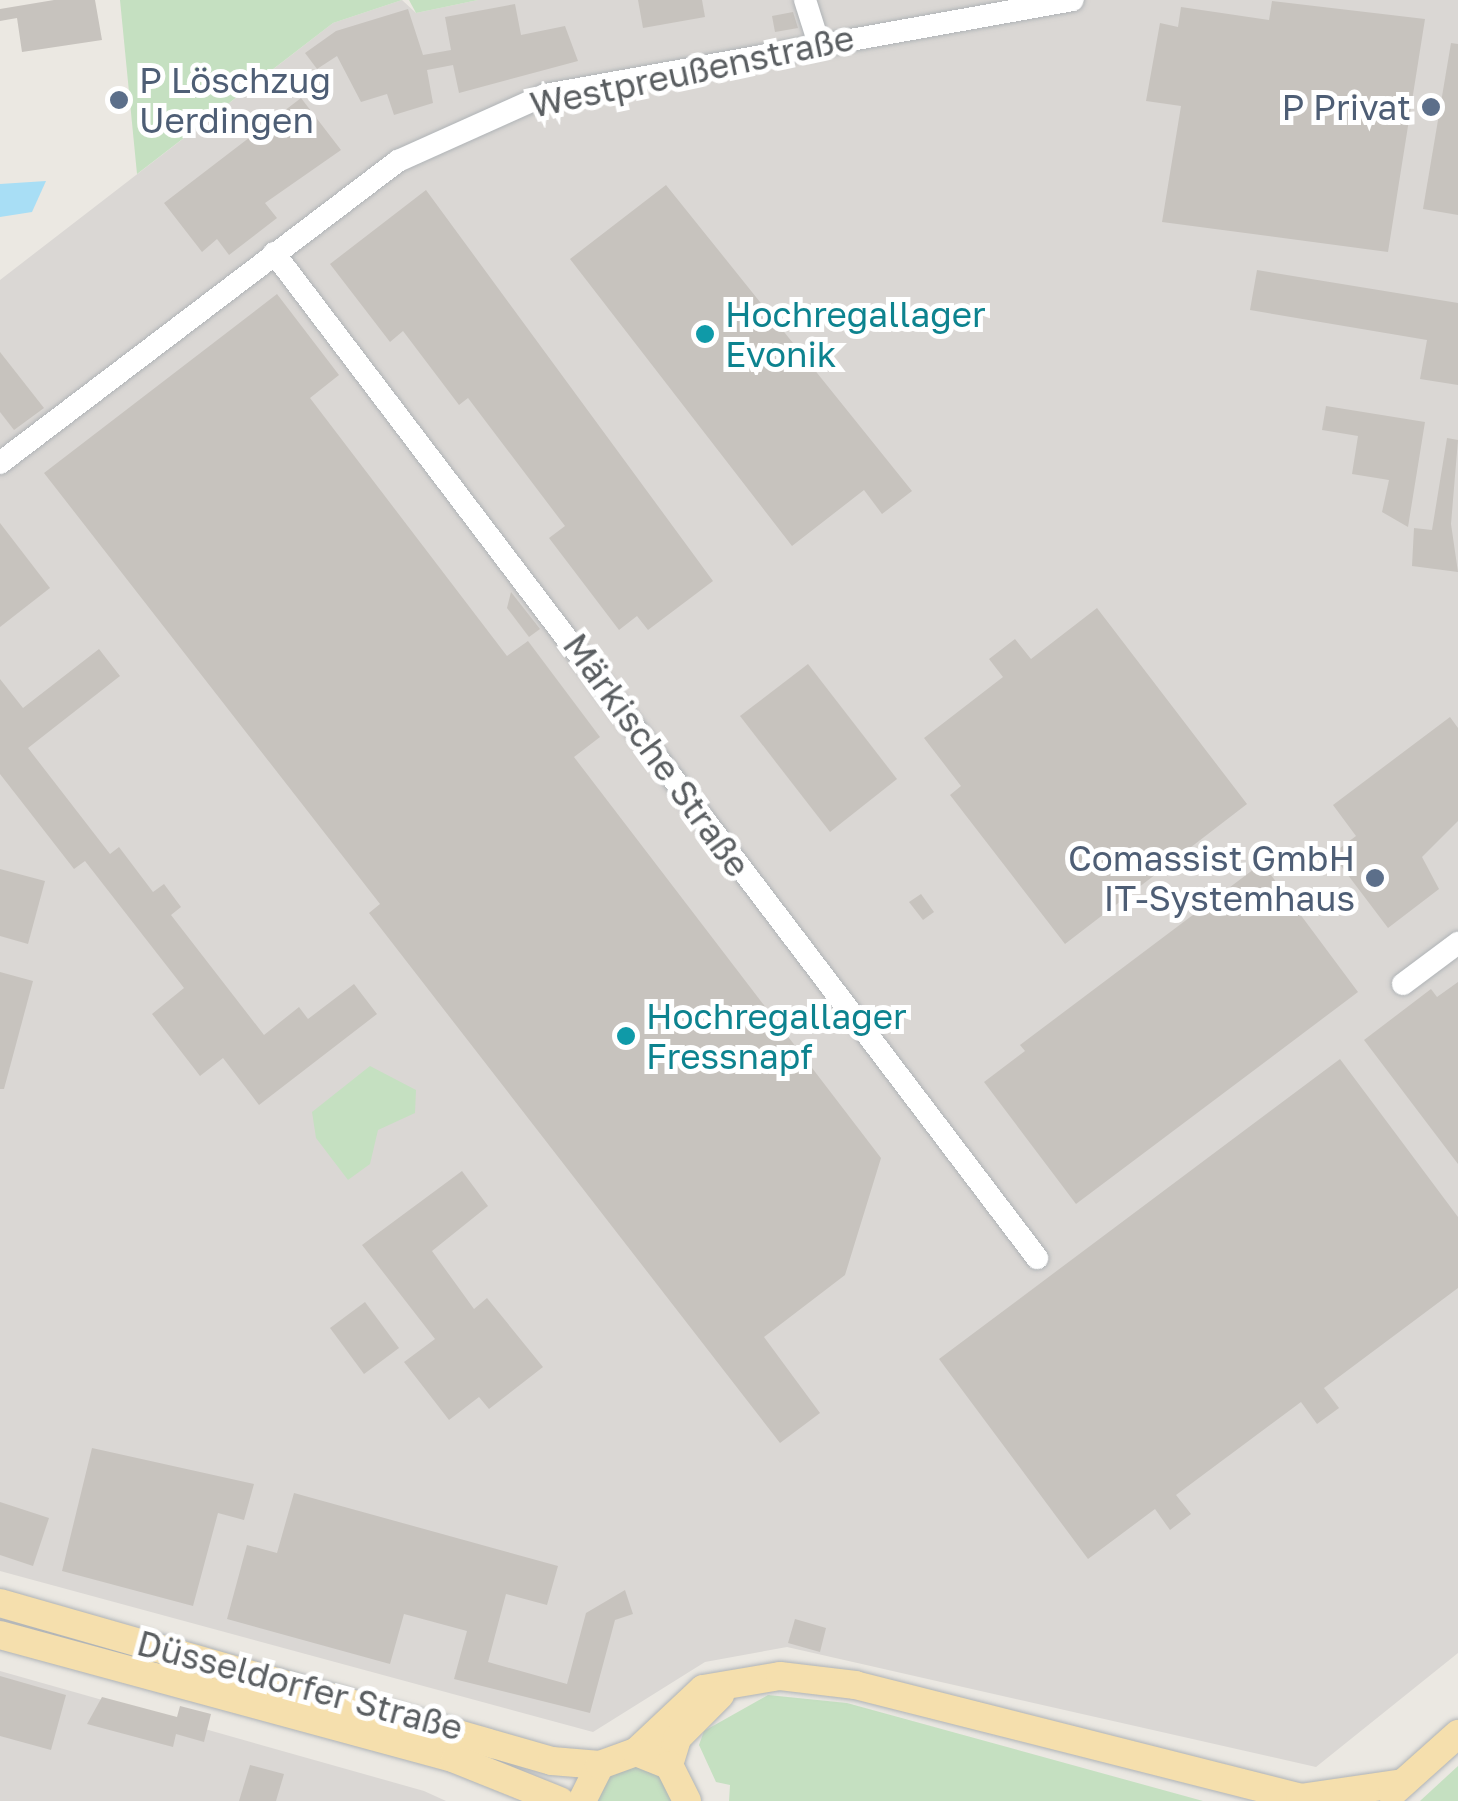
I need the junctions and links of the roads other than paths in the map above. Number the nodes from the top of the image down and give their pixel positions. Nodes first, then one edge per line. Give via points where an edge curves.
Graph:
1 (805, 0) edge
2 (1073, 0) edge
3 (818, 41) junction
4 (274, 253) junction
5 (0, 463) edge
6 (1458, 943) edge
7 (1403, 984) dead end
8 (1037, 1258) dead end
9 (0, 1603) edge
10 (0, 1635) edge
11 (733, 1684) junction
12 (1458, 1734) edge
13 (636, 1752) junction
14 (600, 1765) junction
15 (670, 1766) junction
16 (1201, 1773) junction
17 (1393, 1792) edge
18 (560, 1801) edge
19 (582, 1801) edge
20 (687, 1801) edge
21 (1244, 1801) edge

1 - 3 street
2 - 3 street, Westpreußenstraße
3 - 4 street, Westpreußenstraße via 546,96 398,161
4 - 5 street, Westpreußenstraße
4 - 8 street, Märkische Straße
6 - 7 street
9 - 14 main road, Düsseldorfer Straße via 552,1761
10 - 18 main road, Düsseldorfer Straße via 455,1759
11 - 13 main road via 703,1689
11 - 15 main road via 677,1738
11 - 16 main road via 780,1676 855,1685
12 - 17 main road
13 - 14 main road
13 - 15 main road
14 - 19 main road
15 - 20 main road
16 - 17 main road via 1321,1800
16 - 21 main road

